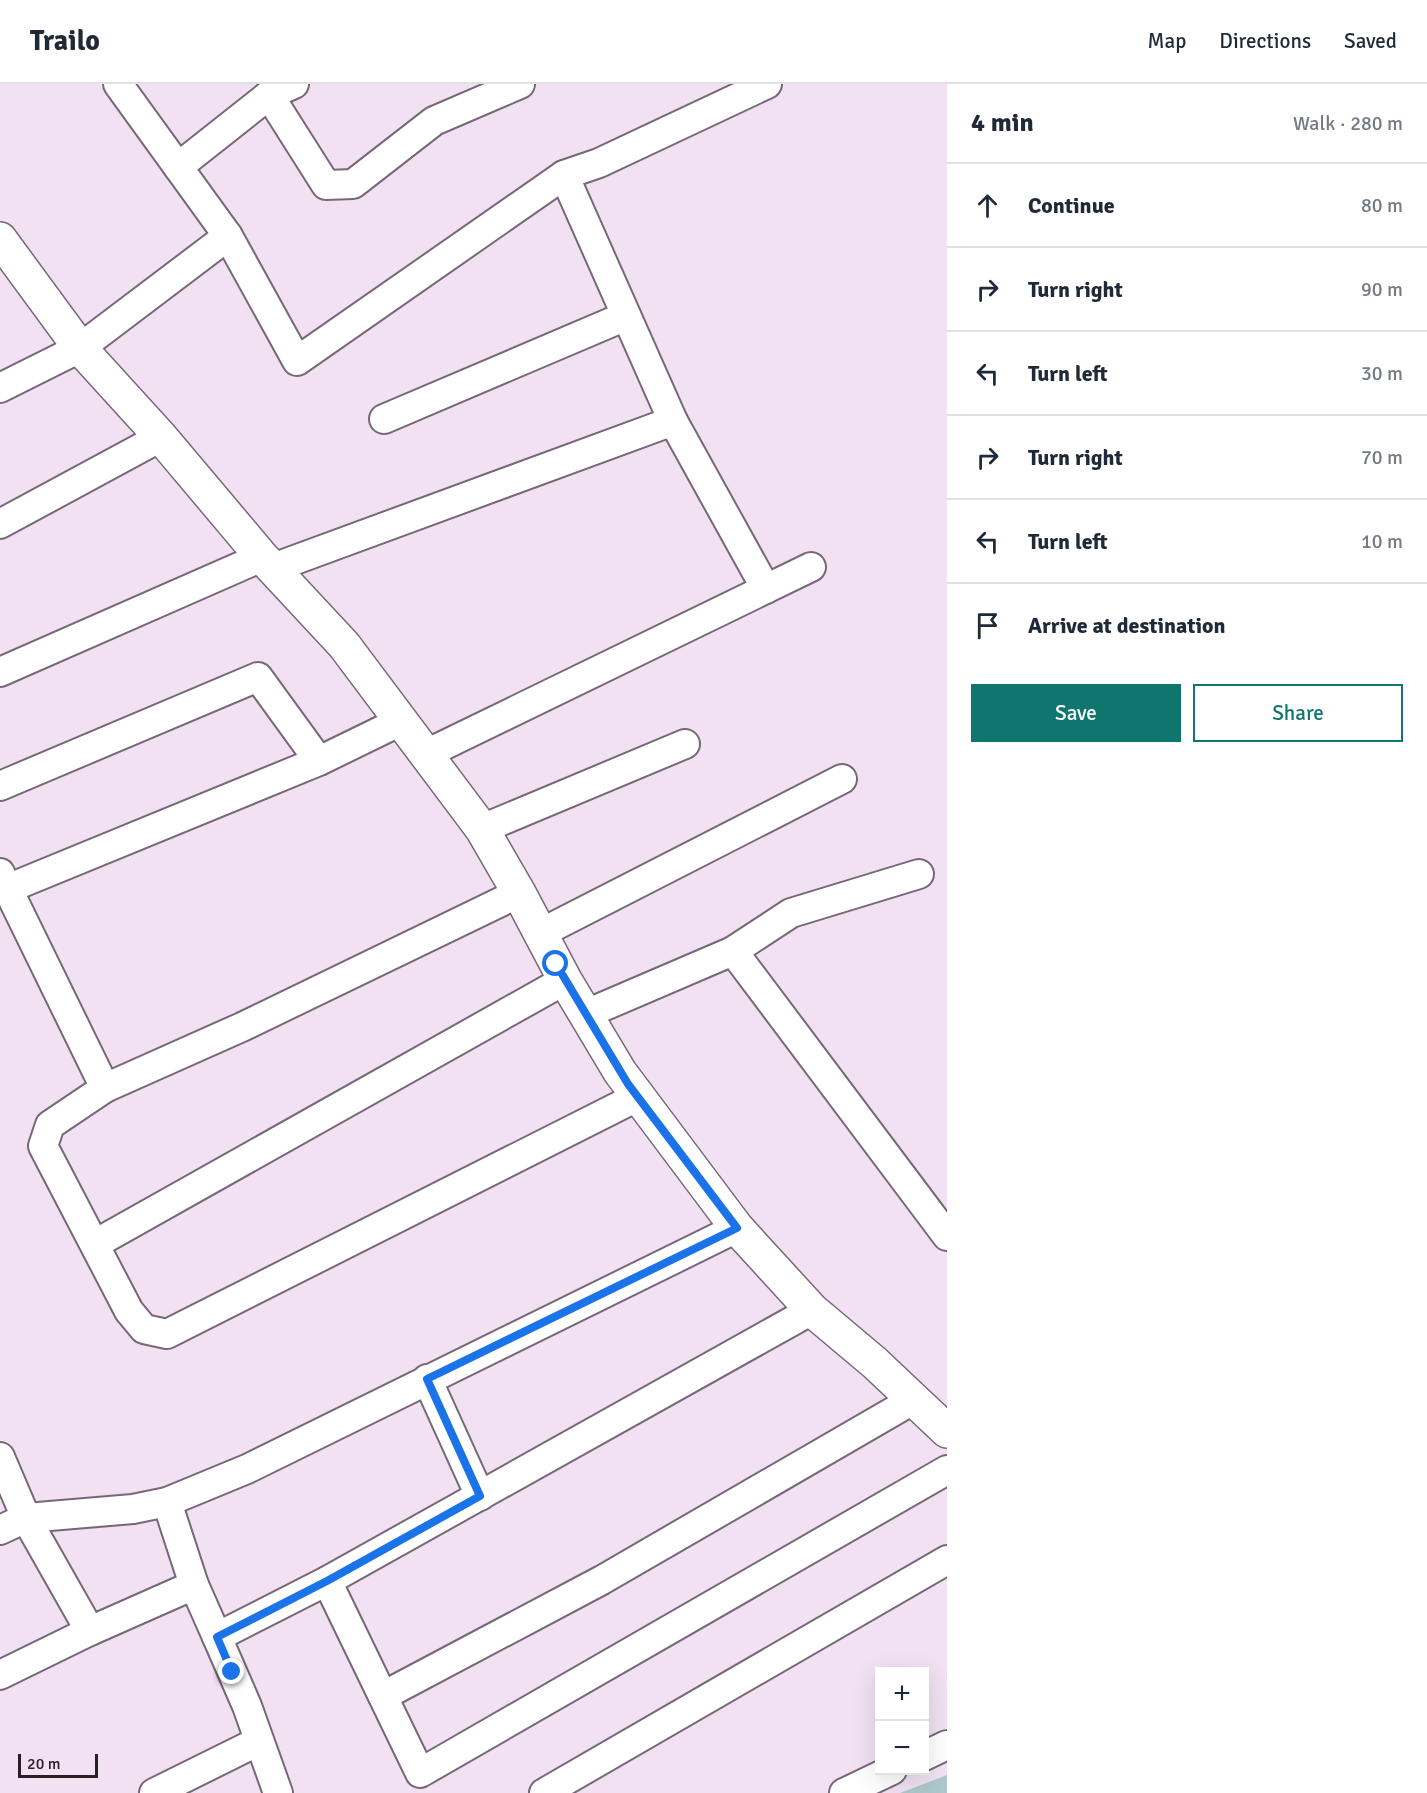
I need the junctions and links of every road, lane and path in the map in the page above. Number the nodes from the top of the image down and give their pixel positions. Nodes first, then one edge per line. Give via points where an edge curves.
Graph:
1 (118, 84) edge
2 (520, 84) edge
3 (767, 84) edge
4 (282, 90) edge
5 (178, 167) junction
6 (564, 175) junction
7 (228, 236) junction
8 (0, 239) edge
9 (626, 316) junction
10 (80, 348) junction
11 (0, 388) edge
12 (384, 419) dead end
13 (673, 421) junction
14 (162, 437) junction
15 (0, 524) edge
16 (267, 563) junction
17 (811, 567) dead end
18 (766, 589) junction
19 (0, 672) edge
20 (401, 721) junction
21 (685, 744) dead end
22 (426, 754) junction
23 (319, 761) junction
24 (842, 779) dead end
25 (0, 786) edge
26 (482, 829) junction
27 (919, 874) dead end
28 (3, 881) edge
29 (519, 893) junction
30 (539, 934) junction
31 (733, 951) junction
32 (565, 980) junction
33 (586, 1014) junction
34 (105, 1088) junction
35 (637, 1097) junction
36 (737, 1228) junction
37 (947, 1236) edge
38 (95, 1245) junction
39 (812, 1310) junction
40 (427, 1379) junction
41 (913, 1400) junction
42 (947, 1431) edge
43 (0, 1457) edge
44 (947, 1470) edge
45 (480, 1496) junction
46 (167, 1502) junction
47 (26, 1518) junction
48 (0, 1530) edge
49 (947, 1560) edge
50 (327, 1581) junction
51 (194, 1585) junction
52 (90, 1631) junction
53 (217, 1637) junction
54 (0, 1675) edge
55 (383, 1696) junction
56 (259, 1741) junction
57 (947, 1745) edge
58 (929, 1754) edge
59 (882, 1775) edge
60 (154, 1793) edge
61 (279, 1793) edge
62 (544, 1793) edge
63 (844, 1793) edge

1 - 5 street
2 - 4 street via 434,122 352,184 326,185
3 - 6 street via 599,163
4 - 5 street
5 - 7 street
6 - 7 street via 297,361
6 - 9 street
7 - 10 street
8 - 10 street
9 - 12 street
9 - 13 street
10 - 11 street
10 - 14 street
13 - 16 street
13 - 18 street
14 - 15 street
14 - 16 street
16 - 19 street
16 - 20 street via 345,645
17 - 18 street
18 - 22 street
20 - 22 street
20 - 23 street
21 - 26 street
22 - 26 street
23 - 25 street via 258,677
23 - 28 street
24 - 30 street
26 - 29 street
27 - 31 street via 791,913
28 - 34 street
29 - 30 street
29 - 34 street via 242,1027
30 - 32 street
31 - 33 street
31 - 37 street
32 - 33 street
32 - 38 street
33 - 35 street
34 - 38 street via 50,1125 43,1146
35 - 36 street
35 - 38 street via 167,1334 144,1329 136,1320
36 - 39 street
36 - 40 street
39 - 41 street
39 - 45 street
40 - 45 street
40 - 46 street via 247,1469
41 - 42 street
41 - 55 street via 602,1580
43 - 47 street
44 - 55 street via 420,1773
45 - 50 street
46 - 47 street via 133,1509
46 - 51 street
47 - 48 street
47 - 52 street
49 - 62 street
50 - 53 street
50 - 55 street
51 - 52 street
51 - 53 street
52 - 54 street
53 - 56 street
56 - 60 street
56 - 61 street
57 - 58 street
59 - 63 street

